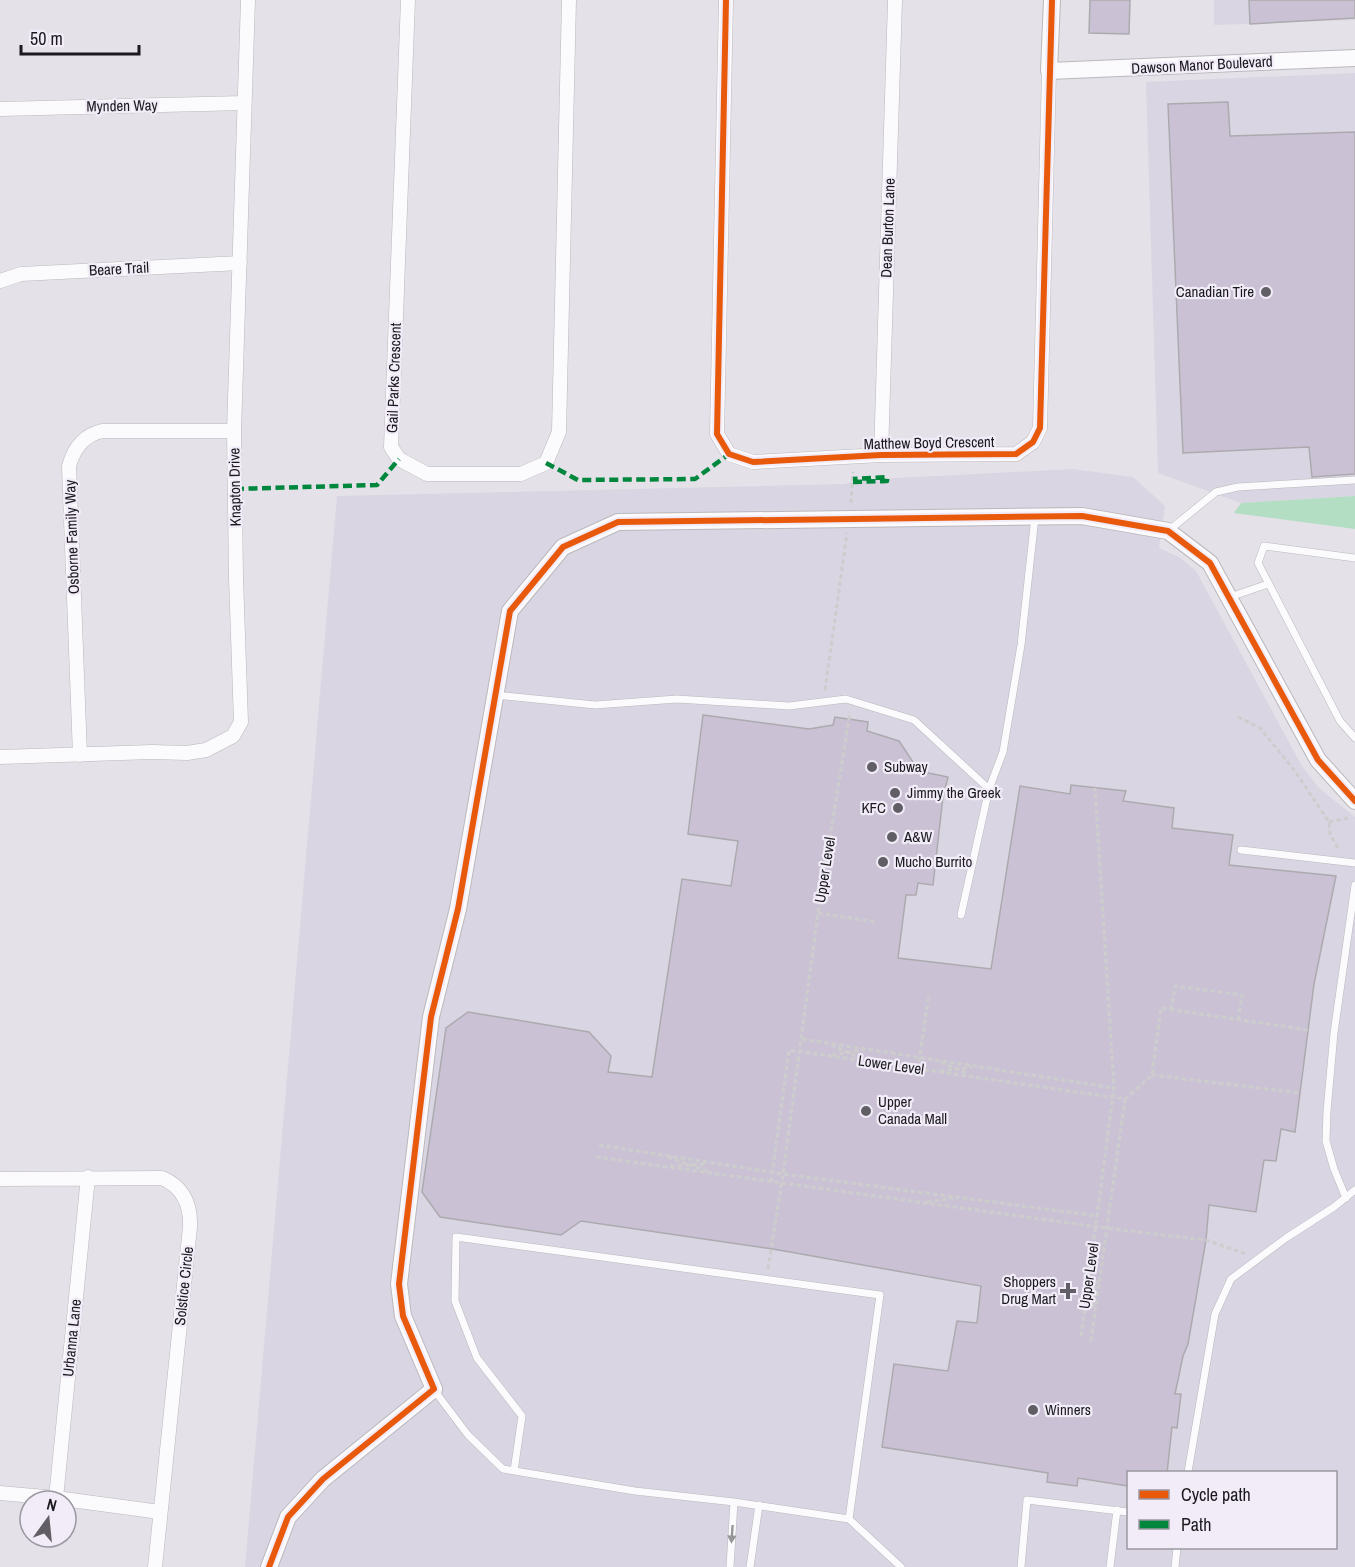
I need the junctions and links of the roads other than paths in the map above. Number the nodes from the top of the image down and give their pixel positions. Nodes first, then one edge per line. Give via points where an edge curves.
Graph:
1 (248, 0) edge
2 (408, 0) edge
3 (569, 0) edge
4 (726, 0) edge
5 (895, 0) edge
6 (1052, 0) edge
7 (1355, 58) edge
8 (1049, 71) junction
9 (244, 104) junction
10 (0, 109) edge
11 (240, 263) junction
12 (0, 282) edge
13 (234, 431) junction
14 (881, 455) junction
15 (1355, 480) edge
16 (1035, 517) junction
17 (1168, 531) junction
18 (1355, 558) edge
19 (1268, 584) junction
20 (1229, 598) junction
21 (495, 694) junction
22 (1355, 738) edge
23 (80, 755) junction
24 (0, 758) edge
25 (989, 789) junction
26 (1353, 806) edge
27 (1241, 850) dead end
28 (1355, 863) edge
29 (1355, 885) edge
30 (961, 915) dead end
31 (88, 1177) junction
32 (0, 1179) edge
33 (1355, 1190) edge
34 (1346, 1198) junction
35 (434, 1389) junction
36 (514, 1471) junction
37 (1188, 1471) edge
38 (57, 1489) edge
39 (0, 1493) edge
40 (18, 1495) edge
41 (78, 1501) edge
42 (734, 1502) junction
43 (759, 1505) junction
44 (1117, 1510) junction
45 (160, 1512) junction
46 (1127, 1512) edge
47 (849, 1520) junction
48 (1177, 1549) edge
49 (155, 1567) edge
50 (269, 1567) edge
51 (730, 1567) edge
52 (750, 1567) edge
53 (901, 1567) edge
54 (1021, 1567) edge
55 (1110, 1567) edge
56 (1175, 1567) edge

1 - 9 street, Knapton Drive
2 - 3 street, Gail Parks Crescent via 392,447 399,459 427,474 521,474 546,464 560,432
4 - 14 street, Matthew Boyd Crescent via 717,434 729,454 753,462
5 - 14 street, Dean Burton Lane
6 - 8 street, Matthew Boyd Crescent
7 - 8 street, Dawson Manor Boulevard
8 - 14 street, Matthew Boyd Crescent via 1040,428 1033,442 1016,454
9 - 10 street, Mynden Way
9 - 11 street, Knapton Drive
11 - 12 street, Beare Trail via 21,274
11 - 13 street, Knapton Drive
13 - 23 street, Knapton Drive via 241,722 233,736 206,750
13 - 23 street, Osborne Family Way via 102,431 87,438 72,455 69,466
15 - 17 lane via 1238,487 1216,492
16 - 17 street via 1082,516
16 - 21 street via 618,522 563,547 510,611
16 - 25 lane via 1021,645 1003,752
17 - 20 street via 1210,563
18 - 19 lane via 1264,546 1258,563
19 - 20 lane
19 - 22 lane via 1340,721
20 - 26 street via 1318,760
21 - 25 lane via 595,705 677,699 789,706 846,699 914,720
21 - 35 street via 458,909 432,1017 399,1284 403,1316
23 - 24 street, Knapton Drive
25 - 30 lane
27 - 28 lane
29 - 34 lane via 1326,1111 1326,1141
31 - 32 street, Solstice Circle
31 - 38 street, Urbanna Lane
31 - 45 street, Solstice Circle via 162,1178 178,1188 189,1208
33 - 34 lane
34 - 37 lane via 1231,1279 1215,1314
35 - 36 lane via 468,1435 503,1469
35 - 50 street via 323,1479 288,1517
36 - 42 lane
36 - 47 lane via 522,1416 477,1358 455,1301 456,1237 880,1295
39 - 40 street
41 - 45 street
42 - 43 lane
42 -> 51 lane
43 - 47 lane
43 - 52 lane
44 - 46 lane
44 - 54 lane via 1027,1500
44 - 55 lane
45 - 49 street, Solstice Circle
47 - 53 lane
48 - 56 lane

